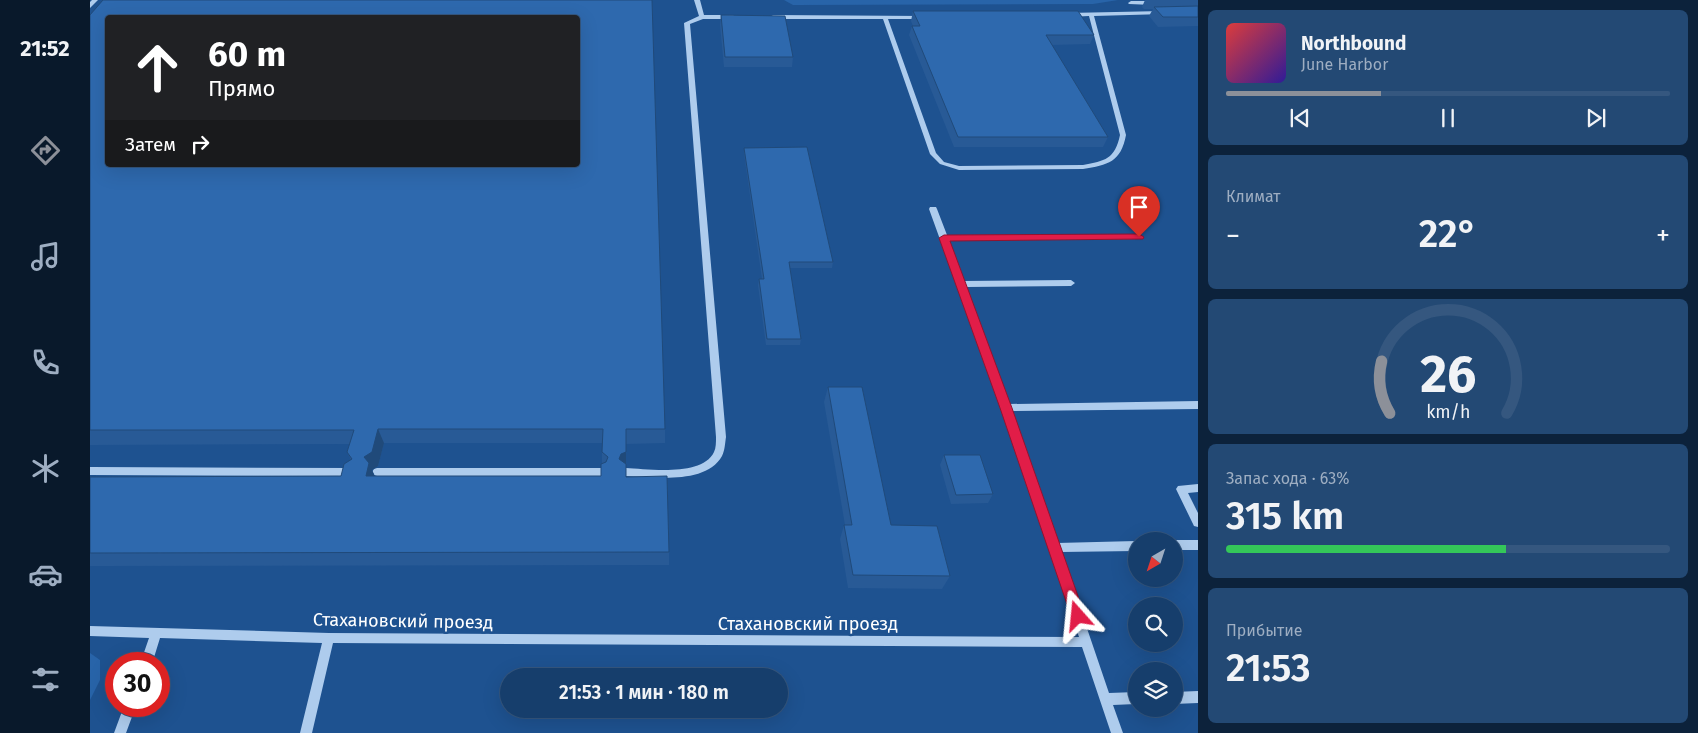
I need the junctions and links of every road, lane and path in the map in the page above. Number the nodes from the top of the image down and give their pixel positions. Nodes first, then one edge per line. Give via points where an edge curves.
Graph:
1 (95, 0) edge
2 (697, 0) edge
3 (1131, 3) dead end
4 (1160, 3) dead end
5 (90, 6) edge
6 (1169, 13) edge
7 (1091, 14) junction
8 (1062, 15) edge
9 (702, 17) junction
10 (741, 17) edge
11 (770, 17) edge
12 (885, 17) junction
13 (934, 17) edge
14 (933, 209) dead end
15 (1139, 237) dead end
16 (944, 238) junction
17 (1071, 283) dead end
18 (961, 284) junction
19 (1198, 405) edge
20 (1006, 408) junction
21 (90, 471) edge
22 (352, 472) edge
23 (377, 472) dead end
24 (602, 472) edge
25 (626, 472) edge
26 (1198, 488) edge
27 (1198, 523) edge
28 (1183, 545) edge
29 (1198, 545) edge
30 (1128, 546) edge
31 (1055, 548) junction
32 (90, 631) edge
33 (156, 633) junction
34 (329, 638) junction
35 (1086, 642) junction
36 (150, 652) edge
37 (1128, 698) edge
38 (1183, 698) edge
39 (1198, 698) edge
40 (1106, 699) junction
41 (126, 717) edge
42 (120, 733) edge
43 (306, 733) edge
44 (1117, 733) edge

1 - 5 street
2 - 9 street
3 - 4 street
6 - 7 street
7 - 8 street
7 - 12 street via 1123,135 1116,157 1102,164 1083,167 960,168 942,163 933,154
9 - 10 street
9 - 25 street via 687,24 721,437 718,455 704,468 687,472
11 - 12 street
12 - 13 street
14 - 16 street
15 - 16 street
16 - 18 street
17 - 18 street
18 - 20 street
19 - 20 street
20 - 31 street
21 - 22 street
23 - 24 street
26 - 27 street via 1181,489
28 - 29 street
30 - 31 street
31 - 35 street
32 - 33 street, Стахановский проезд
33 - 34 street, Стахановский проезд
33 - 36 street
34 - 35 street, Стахановский проезд
34 - 43 street
35 - 40 street
37 - 40 street
38 - 39 street
40 - 44 street
41 - 42 street

